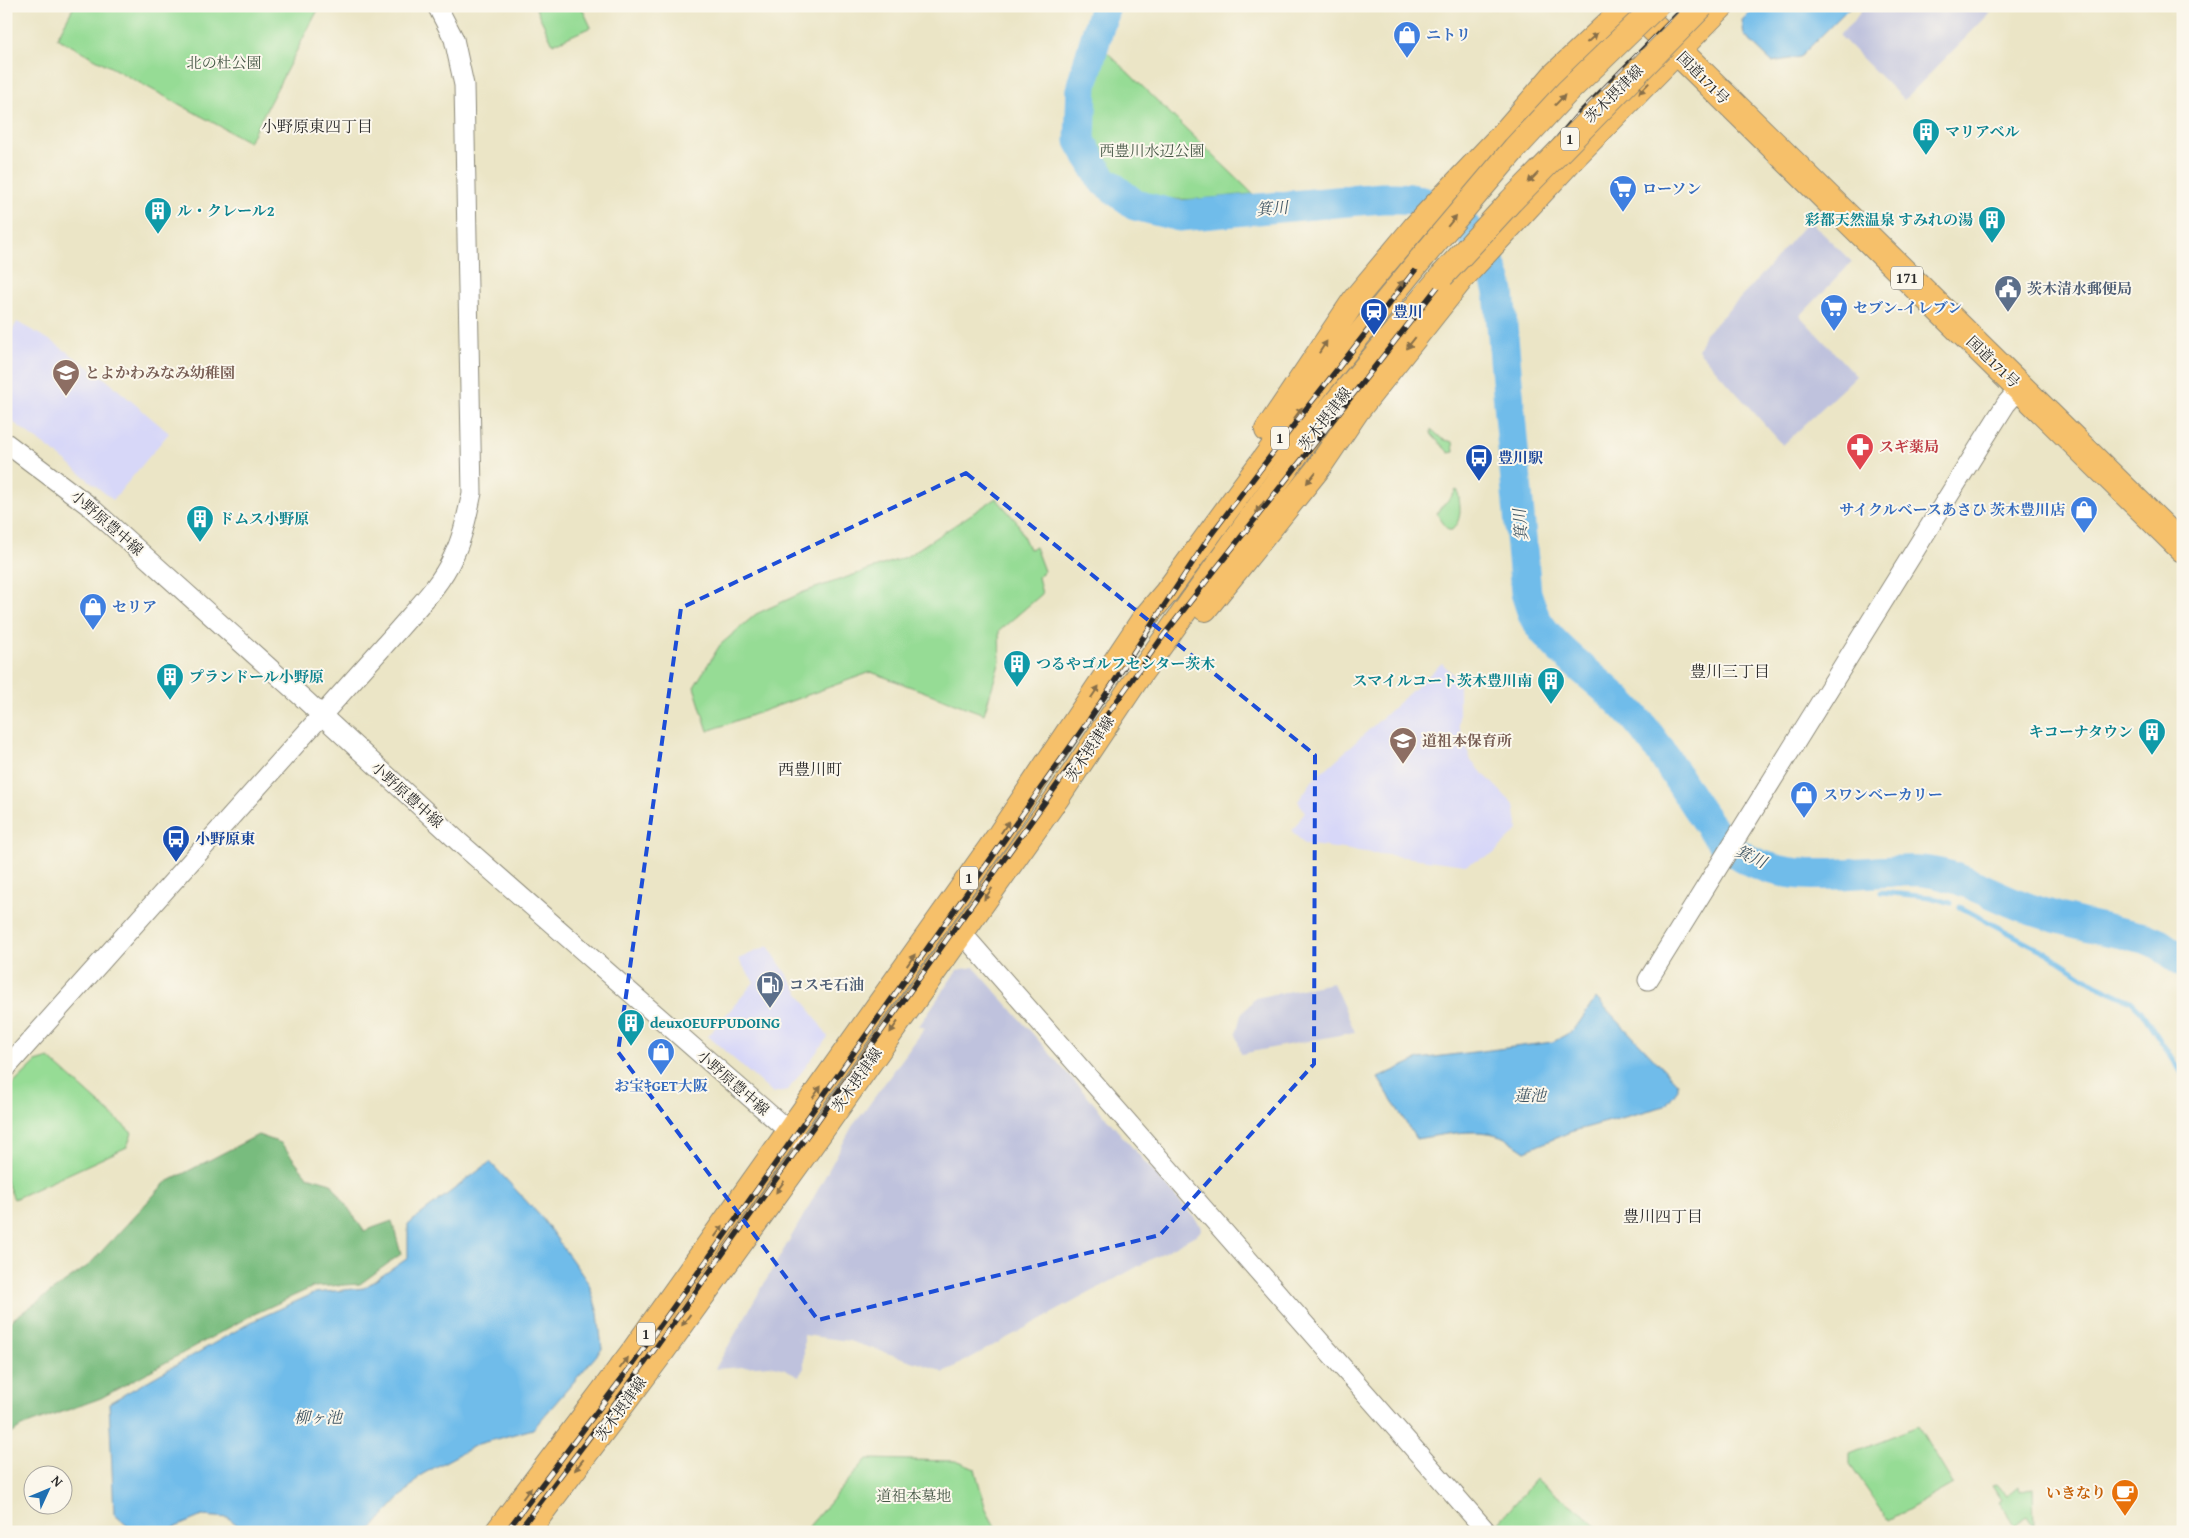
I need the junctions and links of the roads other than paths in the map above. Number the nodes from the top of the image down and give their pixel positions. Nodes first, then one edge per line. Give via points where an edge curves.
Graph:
1 (437, 6) edge
2 (1627, 6) edge
3 (1632, 6) edge
4 (1656, 6) edge
5 (1702, 6) edge
6 (1722, 6) edge
7 (1676, 52) junction
8 (1453, 277) junction
9 (2020, 388) junction
10 (6, 443) edge
11 (2183, 548) edge
12 (1143, 620) junction
13 (320, 716) junction
14 (961, 932) junction
15 (1648, 980) dead end
16 (6, 1068) edge
17 (788, 1132) junction
18 (808, 1148) junction
19 (497, 1532) edge
20 (527, 1532) edge
21 (1487, 1532) edge

1 - 13 street via 454,39 464,85 472,493 453,559 430,593
12 -> 2 main road, 1 via 1355,299 1415,227 1554,75
3 - 7 highway, 国道171号 / 171
12 -> 4 main road, 茨木摂津線 / 1, bridge via 1181,574 1319,384 1421,259 1514,148
5 -> 8 main road, 茨木摂津線 / 1, bridge via 1517,194
6 - 7 main road, 1
7 -> 8 main road, 1 via 1500,236
7 - 9 highway, 国道171号 / 171
8 -> 14 main road, 茨木摂津線 / 1 via 1318,424
9 - 11 highway, 国道171号 / 171
9 - 15 street via 2006,404
10 - 13 street, 小野原豊中線 via 88,505
17 -> 12 main road, 茨木摂津線 / 1 via 1000,834
13 - 16 street
13 - 17 street, 小野原豊中線 via 460,844
14 -> 18 main road, 茨木摂津線 / 1
14 - 21 street
17 - 18 street, 小野原豊中線
19 -> 17 main road, 茨木摂津線 / 1 via 634,1350
18 -> 20 main road, 茨木摂津線 / 1 via 657,1360

